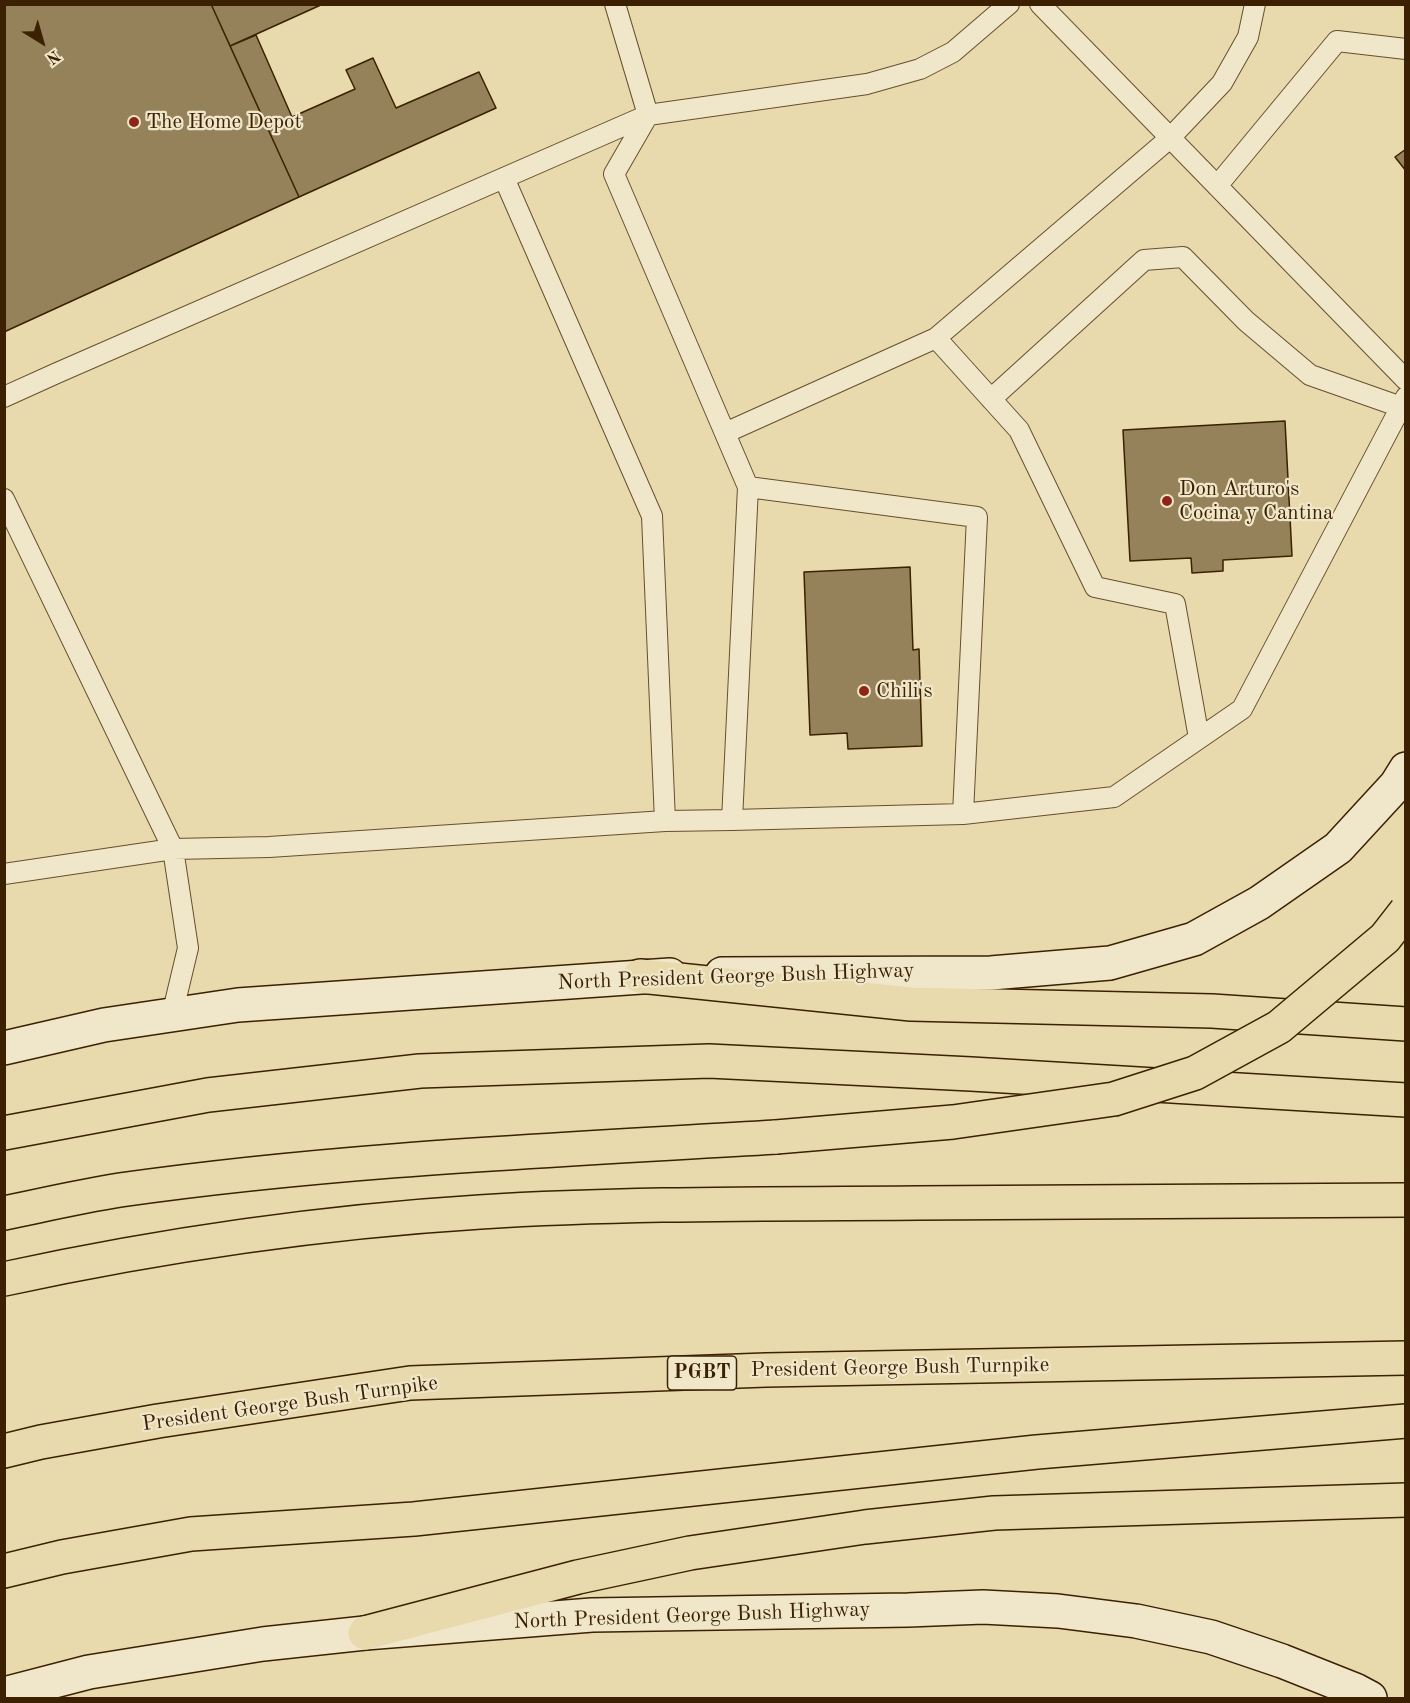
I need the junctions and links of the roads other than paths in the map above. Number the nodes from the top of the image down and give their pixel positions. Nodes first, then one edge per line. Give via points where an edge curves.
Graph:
1 (615, 4) edge
2 (1009, 4) edge
3 (1040, 4) edge
4 (1255, 4) edge
5 (1406, 49) edge
6 (648, 115) junction
7 (1170, 138) junction
8 (504, 178) junction
9 (1217, 186) junction
10 (936, 338) junction
11 (1406, 380) edge
12 (4, 397) edge
13 (991, 399) junction
14 (1403, 402) edge
15 (725, 433) junction
16 (748, 487) junction
17 (4, 499) edge
18 (1199, 738) junction
19 (1406, 769) edge
20 (963, 814) junction
21 (732, 820) junction
22 (665, 821) junction
23 (173, 849) junction
24 (4, 874) edge
25 (1406, 911) edge
26 (640, 976) junction
27 (172, 1015) junction
28 (1406, 1024) edge
29 (4, 1048) edge
30 (1406, 1100) edge
31 (4, 1133) edge
32 (1406, 1200) edge
33 (4, 1213) edge
34 (4, 1279) edge
35 (1406, 1358) edge
36 (1406, 1421) edge
37 (4, 1451) edge
38 (1406, 1500) edge
39 (4, 1571) edge
40 (365, 1633) junction
41 (8, 1689) edge
42 (1370, 1698) edge

1 - 6 lane
2 - 6 lane via 953,52 920,69 867,84
3 - 7 lane
4 - 7 lane via 1248,37 1222,83
5 - 9 lane via 1336,41
6 - 8 lane
6 - 15 lane via 614,174
7 - 9 lane
7 - 10 lane
8 - 12 lane
8 - 22 lane via 652,516
9 - 11 lane
10 - 13 lane
10 - 15 lane
13 - 14 lane via 1144,260 1183,257 1246,321 1311,375
13 - 18 lane via 1019,430 1095,587 1175,604
14 - 18 lane via 1242,709
15 - 16 lane
16 - 20 lane via 977,517
16 - 21 lane
17 - 23 lane
18 - 20 lane via 1114,797
19 - 26 main road, North President George Bush Highway via 1338,848 1259,903 1194,939 1110,963 991,973
20 - 21 lane
21 - 22 lane
22 - 23 lane via 280,846
23 - 24 lane
23 - 27 lane via 188,948
25 - 33 highway, bridge via 1385,938 1279,1027 1195,1072 1114,1099 953,1122 293,1171 119,1190
26 - 27 main road, North President George Bush Highway via 238,1005
26 - 28 highway via 911,1004 1212,1011
27 - 29 main road, North President George Bush Highway via 104,1025
30 - 31 highway via 709,1061 420,1071 208,1095
32 - 34 highway via 721,1204 480,1212 238,1237
35 - 37 highway, President George Bush Turnpike / PGBT via 766,1370 410,1383 158,1421
36 - 39 highway via 1037,1452 414,1519 191,1534
38 - 40 highway via 994,1514 865,1527 690,1553 578,1577
40 - 41 main road, North President George Bush Highway via 263,1644
40 - 42 main road, North President George Bush Highway via 592,1615 983,1607 1058,1611 1136,1621 1211,1637 1282,1661

